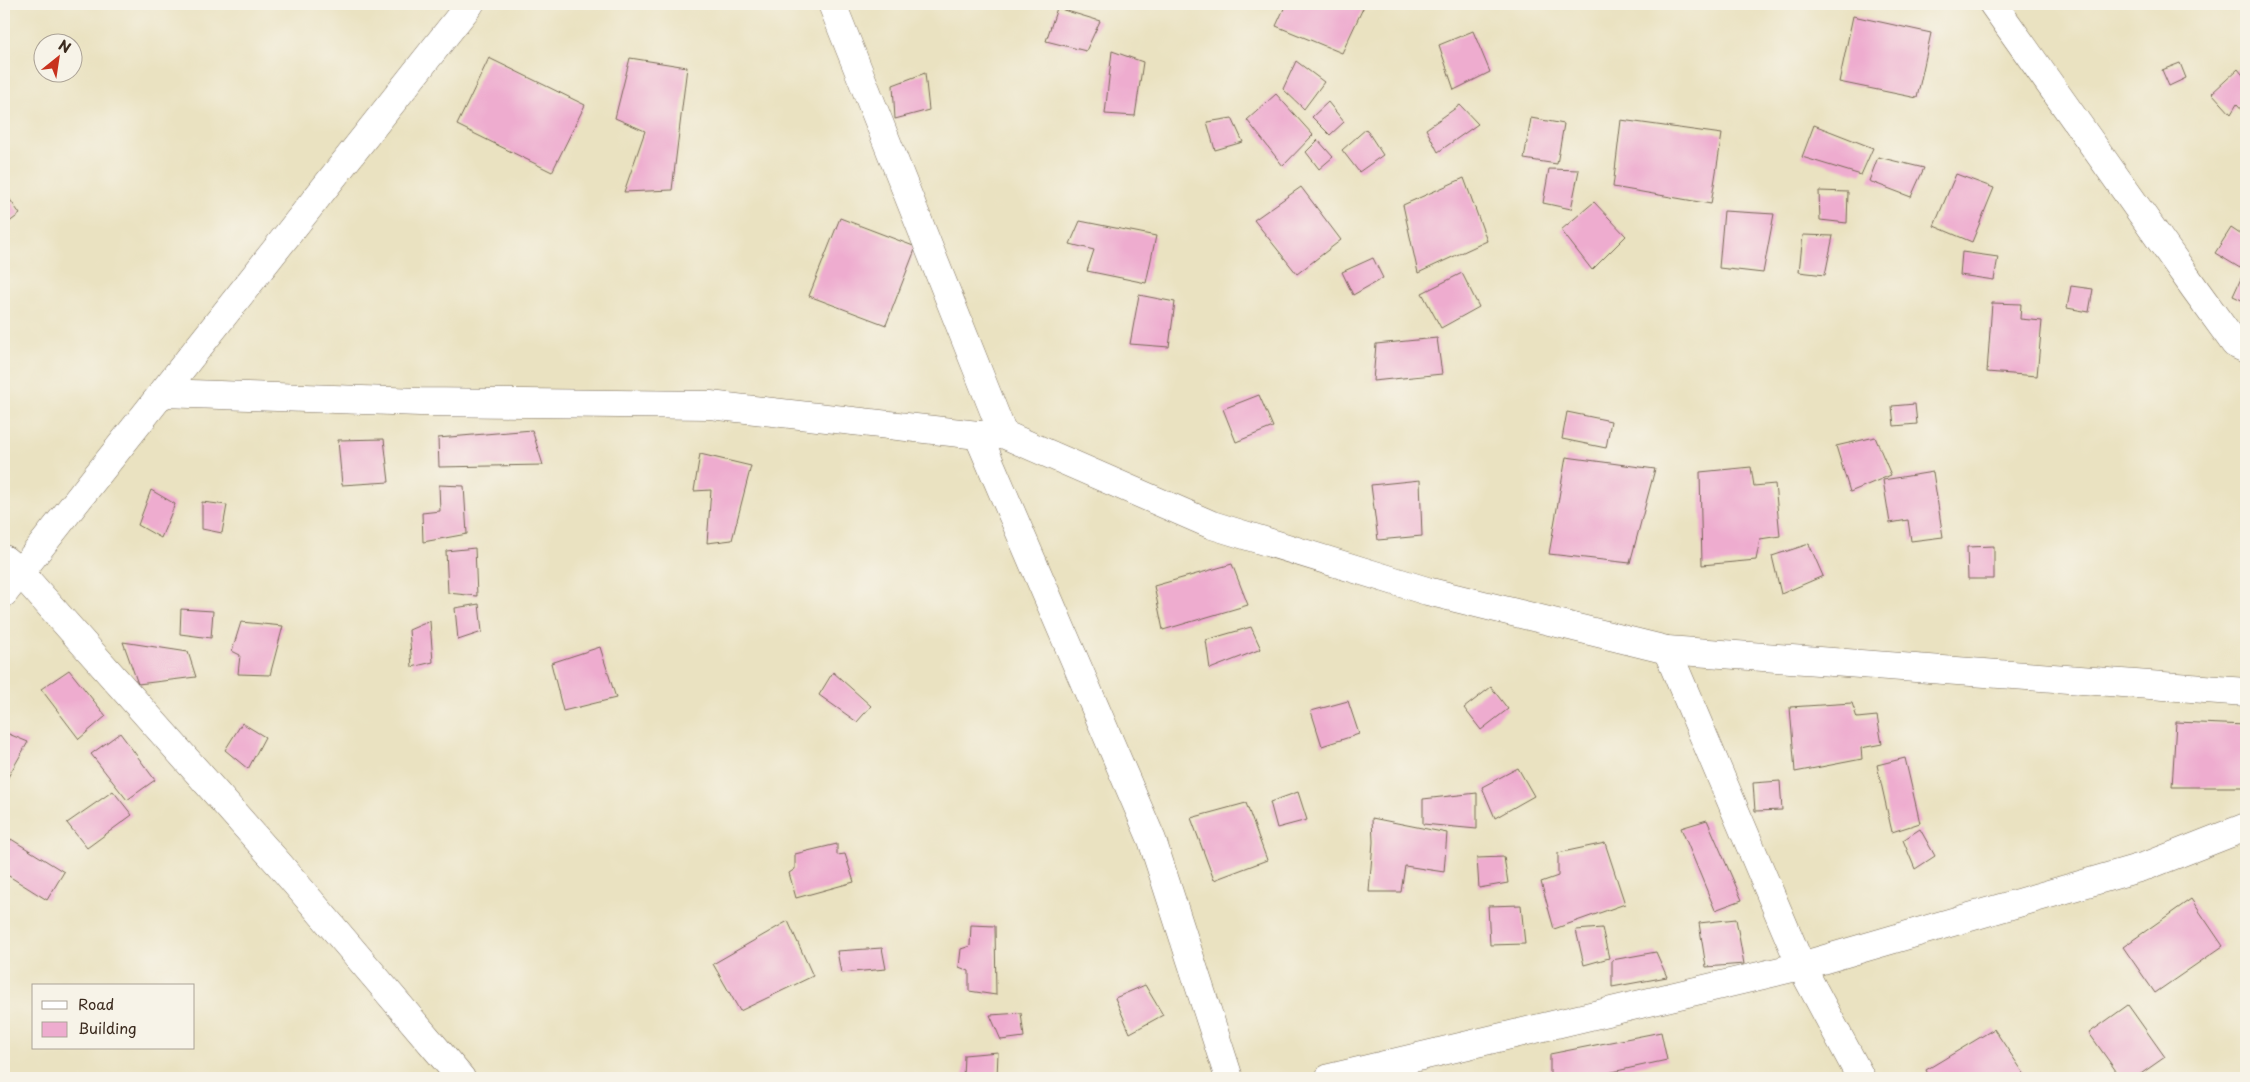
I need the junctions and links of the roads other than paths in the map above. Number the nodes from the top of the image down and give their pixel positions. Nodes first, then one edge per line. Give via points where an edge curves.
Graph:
1 (470, 4) edge
2 (832, 4) edge
3 (1993, 4) edge
4 (2246, 349) edge
5 (163, 392) junction
6 (990, 434) junction
7 (9, 575) edge
8 (1667, 650) junction
9 (2246, 692) edge
10 (2246, 827) edge
11 (1801, 966) junction
12 (461, 1078) edge
13 (1229, 1078) edge
14 (1330, 1078) edge
15 (1861, 1078) edge

1 - 5 street
2 - 6 street
3 - 4 street via 2235,344
5 - 6 street via 420,402 710,405
5 - 7 street
6 - 8 street via 1212,525 1427,591
6 - 13 street via 1152,840
7 - 12 street via 279,864
8 - 9 street
8 - 11 street
10 - 11 street via 2149,866
11 - 14 street
11 - 15 street

